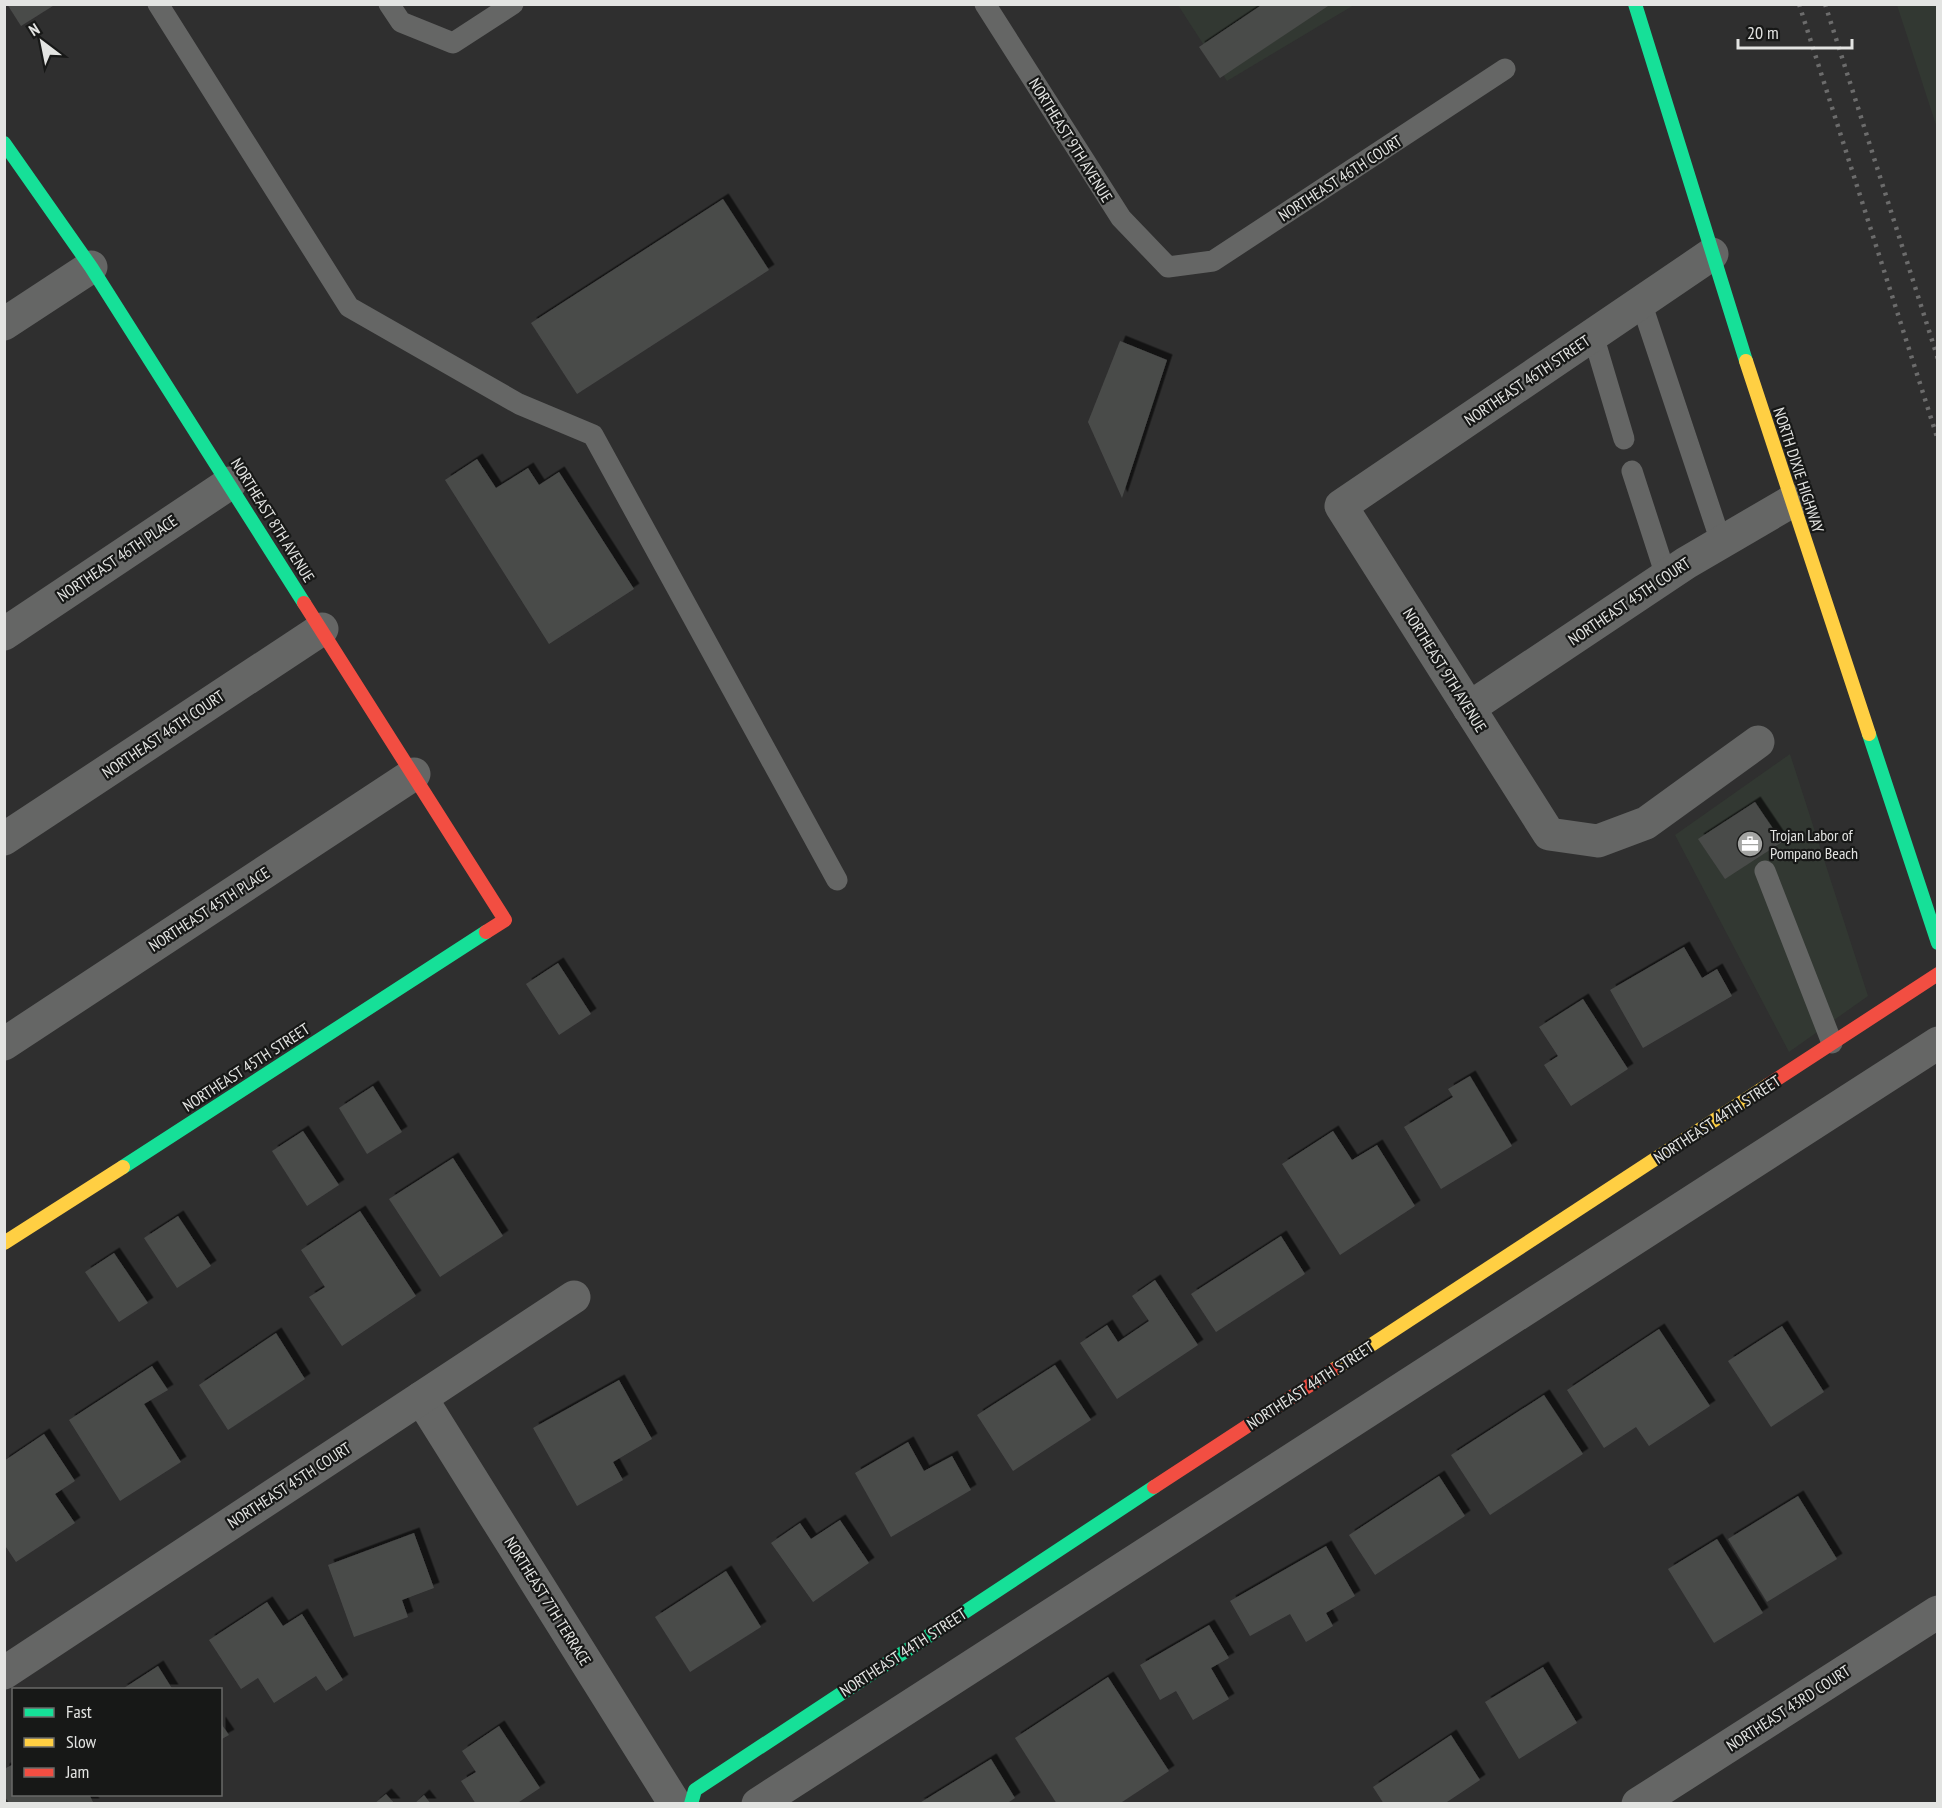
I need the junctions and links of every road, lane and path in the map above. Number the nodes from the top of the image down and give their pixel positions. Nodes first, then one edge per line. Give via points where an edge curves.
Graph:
1 (158, 4) edge
2 (389, 4) edge
3 (513, 4) edge
4 (985, 4) edge
5 (1635, 4) edge
6 (1505, 69) dead end
7 (4, 143) edge
8 (1712, 254) junction
9 (91, 267) junction
10 (1168, 267) joint
11 (1641, 302) junction
12 (4, 324) edge
13 (1593, 335) junction
14 (1624, 439) dead end
15 (1632, 471) dead end
16 (230, 483) junction
17 (1791, 501) junction
18 (1341, 506) joint
19 (1721, 542) junction
20 (1666, 576) junction
21 (322, 629) junction
22 (4, 634) edge
23 (1469, 708) junction
24 (1758, 742) dead end
25 (414, 774) junction
26 (4, 839) edge
27 (1765, 871) dead end
28 (837, 880) dead end
29 (505, 920) joint
30 (1938, 943) edge
31 (1938, 974) edge
32 (1938, 1042) edge
33 (1832, 1043) junction
34 (4, 1044) edge
35 (4, 1243) edge
36 (574, 1297) dead end
37 (421, 1398) junction
38 (1938, 1612) edge
39 (4, 1673) edge
40 (675, 1803) edge
41 (691, 1803) edge
42 (758, 1803) edge
43 (1638, 1803) edge

1 - 28 lane via 349,307 519,404 593,435
2 - 3 lane via 401,22 453,43
4 - 10 lane, NORTHEAST 9TH AVENUE via 1121,218
5 - 8 street, NORTH DIXIE HIGHWAY
6 - 10 lane, NORTHEAST 46TH COURT via 1213,261
7 - 9 street, NORTHEAST 8TH AVENUE
8 - 11 street, NORTHEAST 46TH STREET
8 - 17 street, NORTH DIXIE HIGHWAY
9 - 12 street
9 - 16 street, NORTHEAST 8TH AVENUE
11 - 13 street, NORTHEAST 46TH STREET
11 - 19 lane
13 - 14 lane
13 - 18 street, NORTHEAST 46TH STREET
15 - 20 lane
16 - 21 street, NORTHEAST 8TH AVENUE
16 - 22 street, NORTHEAST 46TH PLACE
17 - 19 street, NORTHEAST 45TH COURT
17 - 30 street, NORTH DIXIE HIGHWAY
18 - 23 street, NORTHEAST 9TH AVENUE
19 - 20 street, NORTHEAST 45TH COURT
20 - 23 street, NORTHEAST 45TH COURT
21 - 25 street, NORTHEAST 8TH AVENUE
21 - 26 street, NORTHEAST 46TH COURT
23 - 24 street, NORTHEAST 9TH AVENUE via 1549,834 1598,842 1646,823
25 - 29 street, NORTHEAST 8TH AVENUE
25 - 34 street, NORTHEAST 45TH PLACE
27 - 33 lane
29 - 35 street, NORTHEAST 45TH STREET
31 - 33 street, NORTHEAST 44TH STREET
32 - 42 street
33 - 41 street, NORTHEAST 44TH STREET via 849,1687 695,1790
36 - 37 street, NORTHEAST 45TH COURT
37 - 39 street, NORTHEAST 45TH COURT
37 - 40 street, NORTHEAST 7TH TERRACE
38 - 43 street, NORTHEAST 43RD COURT

